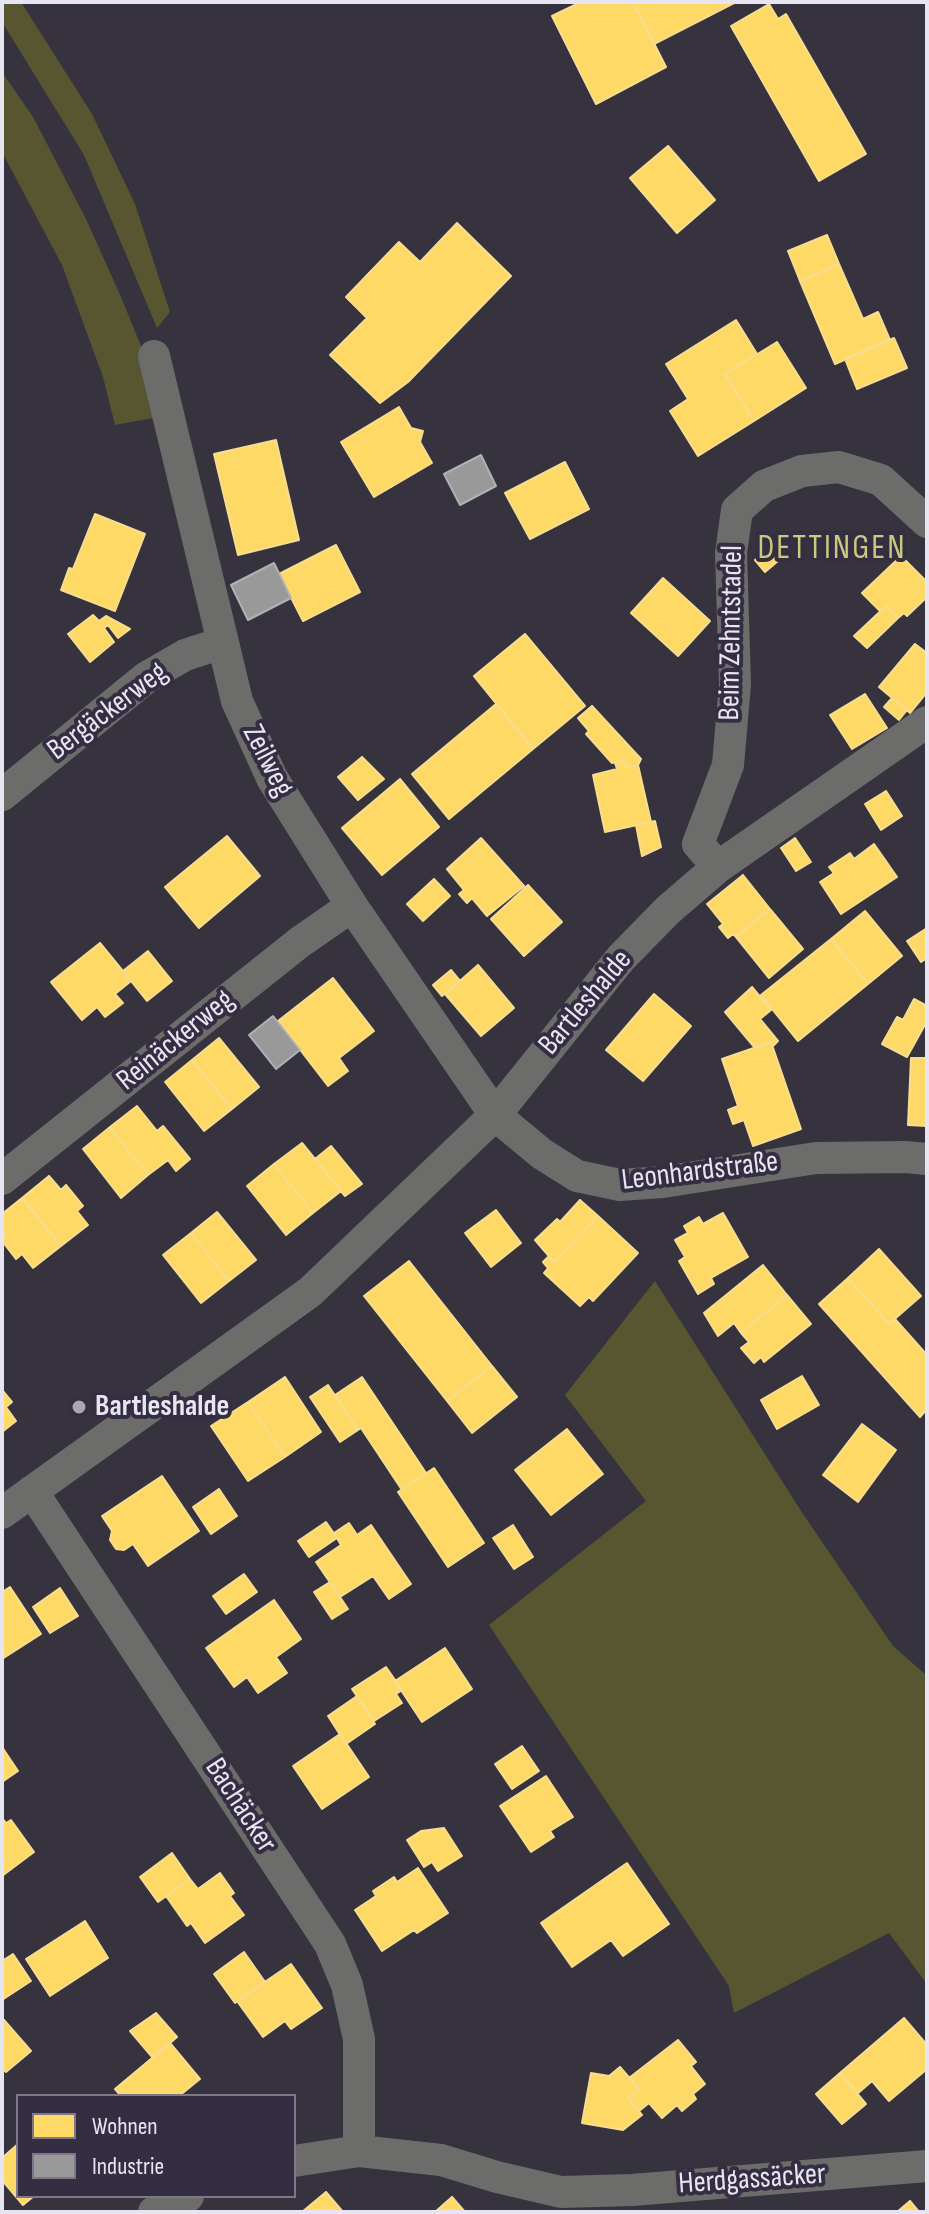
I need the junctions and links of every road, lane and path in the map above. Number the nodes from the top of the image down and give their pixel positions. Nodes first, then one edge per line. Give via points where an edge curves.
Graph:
1 (154, 356) dead end
2 (927, 522) edge
3 (222, 643) junction
4 (927, 722) edge
5 (2, 795) edge
6 (718, 867) junction
7 (352, 906) junction
8 (495, 1115) junction
9 (927, 1159) edge
10 (2, 1179) edge
11 (32, 1491) junction
12 (2, 1513) edge
13 (359, 2151) junction
14 (296, 2161) edge
15 (927, 2166) edge
16 (184, 2198) edge
17 (154, 2212) edge

1 - 3 street, Zeilweg
2 - 6 street, Beim Zehntstadel via 881,480 839,467 802,471 764,486 737,510 731,553 735,684 728,765 698,844
3 - 5 street, Bergäckerweg via 185,655 147,677
3 - 7 street, Zeilweg via 237,701 272,778
4 - 6 street, Bartleshalde
6 - 8 street, Bartleshalde via 621,958
7 - 8 street, Zeilweg
7 - 10 street, Reinäckerweg
8 - 9 street, Leonhardstraße via 577,1176 620,1185 816,1158
8 - 11 street, Bartleshalde via 310,1292
11 - 12 street, Bartleshalde
11 - 13 street, Bachäcker via 330,1944 347,1985 359,2039
13 - 14 street, Herdgassäcker
13 - 15 street, Herdgassäcker via 441,2160 561,2192
16 - 17 street

